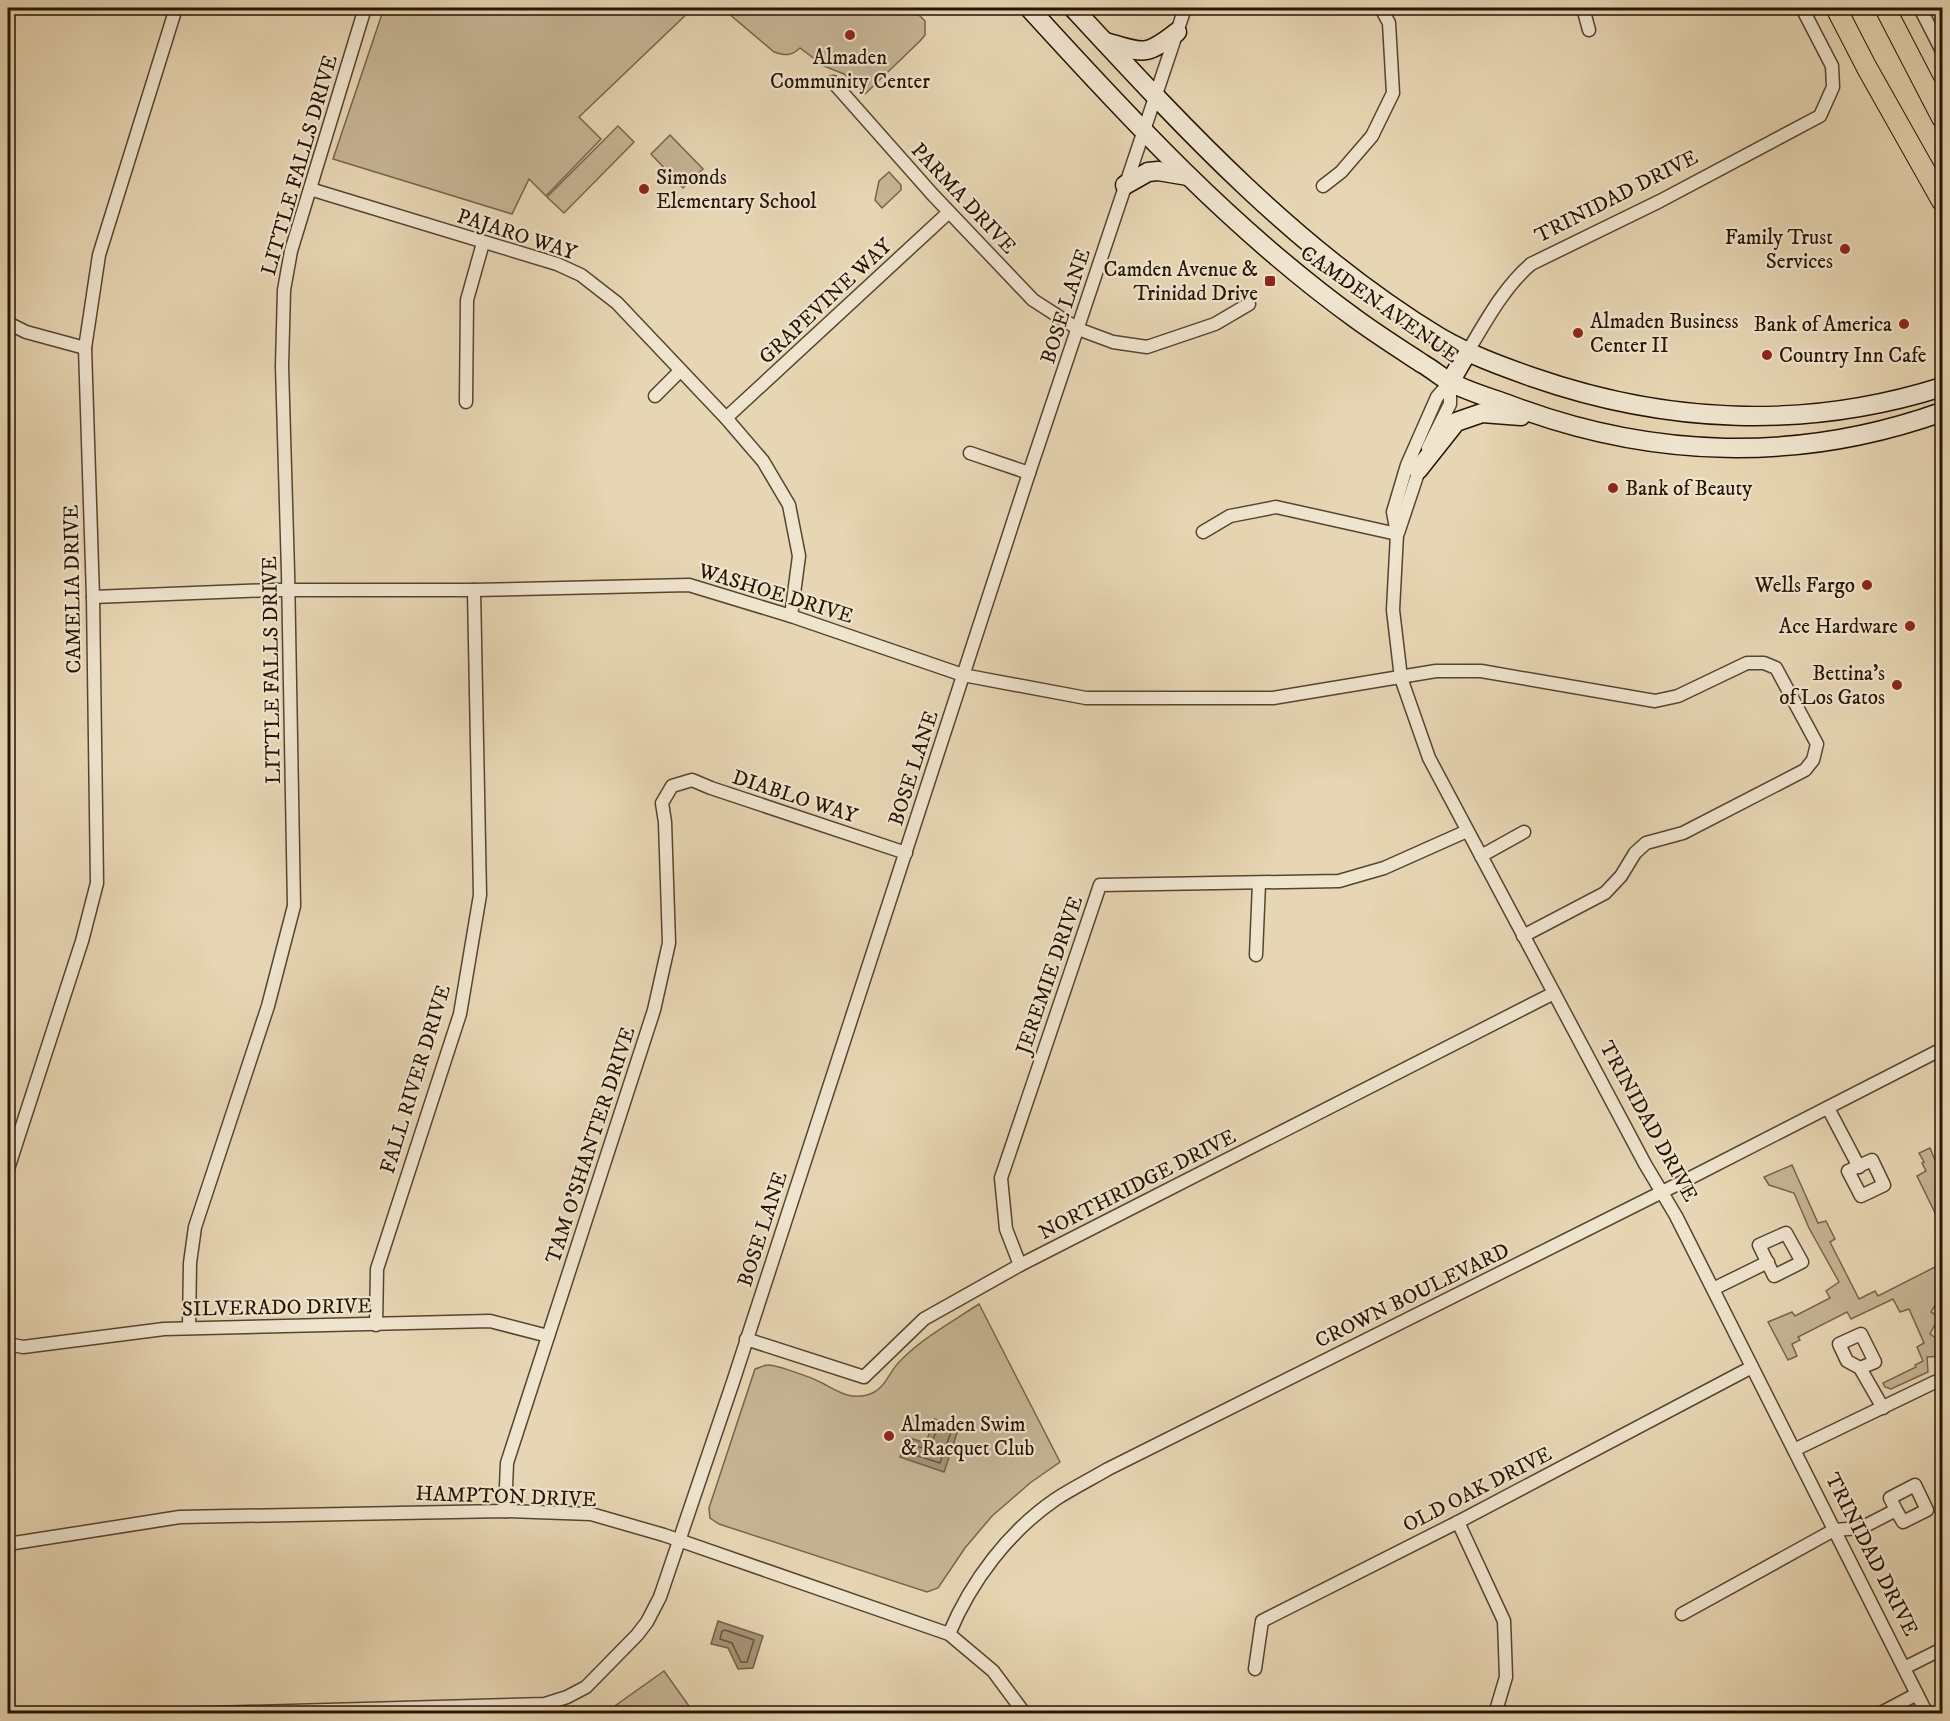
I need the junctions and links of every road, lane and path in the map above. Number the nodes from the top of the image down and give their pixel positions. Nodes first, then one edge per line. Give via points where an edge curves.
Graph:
1 (176, 8) edge
2 (365, 8) edge
3 (1029, 8) edge
4 (1073, 8) edge
5 (1185, 8) edge
6 (1381, 8) edge
7 (1583, 8) edge
8 (1802, 8) edge
9 (1836, 8) edge
10 (1885, 8) edge
11 (1920, 8) edge
12 (1589, 30) dead end
13 (1177, 32) junction
14 (1105, 42) junction
15 (1942, 51) edge
16 (833, 82) dead end
17 (1155, 97) junction
18 (1942, 118) edge
19 (1142, 131) junction
20 (1188, 176) junction
21 (1125, 185) junction
22 (1323, 186) dead end
23 (310, 189) junction
24 (1942, 201) edge
25 (949, 212) junction
26 (483, 243) junction
27 (1249, 303) dead end
28 (8, 323) edge
29 (1078, 329) junction
30 (85, 348) junction
31 (1468, 351) junction
32 (680, 370) junction
33 (1450, 382) junction
34 (1942, 387) edge
35 (655, 396) dead end
36 (466, 402) dead end
37 (1942, 412) edge
38 (1541, 417) junction
39 (726, 418) junction
40 (970, 453) dead end
41 (1418, 470) junction
42 (1029, 473) junction
43 (1203, 532) dead end
44 (1397, 534) junction
45 (288, 590) junction
46 (474, 590) junction
47 (93, 597) junction
48 (791, 616) junction
49 (963, 675) junction
50 (1401, 678) junction
51 (672, 786) joint
52 (1467, 831) junction
53 (1524, 832) dead end
54 (906, 853) junction
55 (1481, 856) junction
56 (1259, 883) junction
57 (1523, 936) junction
58 (1256, 955) dead end
59 (1554, 993) junction
60 (1942, 1049) edge
61 (1828, 1108) junction
62 (1859, 1167) dead end
63 (8, 1169) edge
64 (1662, 1192) junction
65 (1768, 1262) dead end
66 (1020, 1265) junction
67 (1713, 1290) junction
68 (376, 1324) junction
69 (189, 1328) junction
70 (548, 1336) junction
71 (746, 1339) junction
72 (8, 1344) edge
73 (1752, 1367) junction
74 (1860, 1368) dead end
75 (1942, 1382) edge
76 (1883, 1408) junction
77 (1794, 1450) junction
78 (1896, 1510) dead end
79 (505, 1511) junction
80 (1458, 1522) junction
81 (1834, 1530) junction
82 (679, 1540) junction
83 (8, 1545) edge
84 (1682, 1614) dead end
85 (949, 1635) junction
86 (1942, 1649) edge
87 (1904, 1668) junction
88 (1255, 1669) dead end
89 (1917, 1694) junction
90 (176, 1713) edge
91 (1025, 1713) edge
92 (1495, 1713) edge
93 (1879, 1713) edge
94 (1927, 1713) edge

1 - 30 street, CAMELIA DRIVE via 99,255
2 - 23 street, LITTLE FALLS DRIVE
3 - 19 main road, CAMDEN AVENUE
4 - 14 main road, CAMDEN AVENUE
5 - 13 street, BOSE LANE
6 - 22 street via 1389,22 1393,93 1372,136 1341,172
7 - 12 street
8 - 31 street, TRINIDAD DRIVE via 1832,66 1833,87 1820,116 1531,264 1517,276
9 - 24 main road
10 - 18 main road
11 - 15 street
13 - 14 main road via 1147,51
13 - 17 street, BOSE LANE
14 - 17 main road, CAMDEN AVENUE
16 - 25 street, PARMA DRIVE
17 - 19 street, BOSE LANE
17 - 31 main road, CAMDEN AVENUE via 1223,167 1333,263 1440,338
19 - 20 main road, CAMDEN AVENUE
19 - 21 street, BOSE LANE
20 - 21 main road via 1148,172
20 - 33 main road, CAMDEN AVENUE via 1316,290
21 - 29 street, BOSE LANE
23 - 26 street, PAJARO WAY
23 - 45 street, LITTLE FALLS DRIVE via 291,251 283,310
25 - 29 street, PARMA DRIVE via 1033,300
25 - 39 street, GRAPEVINE WAY
26 - 32 street, PAJARO WAY via 557,264 602,289
26 - 36 street via 467,300
27 - 29 street, PARMA DRIVE via 1215,324 1147,347 1113,342
28 - 30 street via 26,332
29 - 42 street, BOSE LANE
30 - 47 street, CAMELIA DRIVE
31 - 33 main road, TRINIDAD DRIVE
31 - 34 main road, CAMDEN AVENUE via 1567,389 1622,404 1729,416 1841,410
32 - 35 street
32 - 39 street, PAJARO WAY
33 - 38 main road, CAMDEN AVENUE
33 - 41 street, TRINIDAD DRIVE via 1450,404
33 - 44 street, TRINIDAD DRIVE via 1437,397 1407,465 1393,512
37 - 38 main road, CAMDEN AVENUE via 1904,425 1813,445 1755,448 1622,438
38 - 41 main road via 1482,413 1456,422
39 - 48 street, PAJARO WAY via 763,461 789,505 799,556
40 - 42 street
41 - 44 street, TRINIDAD DRIVE
42 - 49 street, BOSE LANE
43 - 44 street via 1230,516 1276,507
44 - 50 street, TRINIDAD DRIVE via 1393,610
45 - 46 street, WASHOE DRIVE
45 - 47 street, WASHOE DRIVE
45 - 69 street, LITTLE FALLS DRIVE via 294,906 268,1006 195,1227
46 - 48 street, WASHOE DRIVE via 689,585
46 - 68 street, FALL RIVER DRIVE via 480,895 460,1014 377,1269
47 - 63 street, CAMELIA DRIVE via 97,883
48 - 49 street, WASHOE DRIVE
49 - 50 street, WASHOE DRIVE via 1086,698 1273,698
49 - 54 street, BOSE LANE
50 - 52 street, TRINIDAD DRIVE via 1429,759
50 - 57 street, WASHOE DRIVE via 1436,671 1481,671 1655,701 1678,696 1747,663 1764,663 1780,674 1816,744 1813,760 1805,770 1683,833 1646,843 1605,893
51 - 54 street, DIABLO WAY via 692,780
51 - 70 street, TAM O'SHANTER DRIVE via 662,803 669,943 654,1011
52 - 55 street, TRINIDAD DRIVE
52 - 56 street, JEREMIE DRIVE via 1384,868 1339,881
53 - 55 street
54 - 71 street, BOSE LANE
55 - 57 street, TRINIDAD DRIVE
56 - 58 street
56 - 66 street, JEREMIE DRIVE via 1100,885 1001,1178 1006,1229
57 - 59 street, TRINIDAD DRIVE
59 - 64 street, TRINIDAD DRIVE
59 - 66 street, NORTHRIDGE DRIVE
60 - 61 street, CROWN BOULEVARD
61 - 62 street
61 - 64 street, CROWN BOULEVARD
64 - 67 street, TRINIDAD DRIVE
64 - 85 street, CROWN BOULEVARD via 1116,1464 1055,1500 996,1555 957,1615
65 - 67 street
66 - 71 street, NORTHRIDGE DRIVE via 924,1319 864,1377
67 - 73 street, TRINIDAD DRIVE
68 - 69 street, SILVERADO DRIVE
68 - 70 street, SILVERADO DRIVE via 490,1322
69 - 72 street, SILVERADO DRIVE via 23,1347
70 - 79 street, TAM O'SHANTER DRIVE via 507,1463
71 - 82 street, BOSE LANE
73 - 77 street, TRINIDAD DRIVE
73 - 80 street, OLD OAK DRIVE
74 - 76 street
75 - 76 street
76 - 77 street
77 - 81 street, TRINIDAD DRIVE
78 - 81 street via 1861,1528
79 - 82 street, HAMPTON DRIVE via 591,1514
79 - 83 street, HAMPTON DRIVE via 180,1517
80 - 88 street, OLD OAK DRIVE via 1262,1621
80 - 92 street via 1504,1621 1506,1677
81 - 84 street
81 - 87 street, TRINIDAD DRIVE
82 - 85 street, HAMPTON DRIVE
82 - 90 street, BOSE LANE via 660,1597 647,1622 586,1687 555,1702
85 - 91 street, HAMPTON DRIVE via 993,1671
86 - 87 street
87 - 89 street, TRINIDAD DRIVE
89 - 93 street
89 - 94 street, TRINIDAD DRIVE

